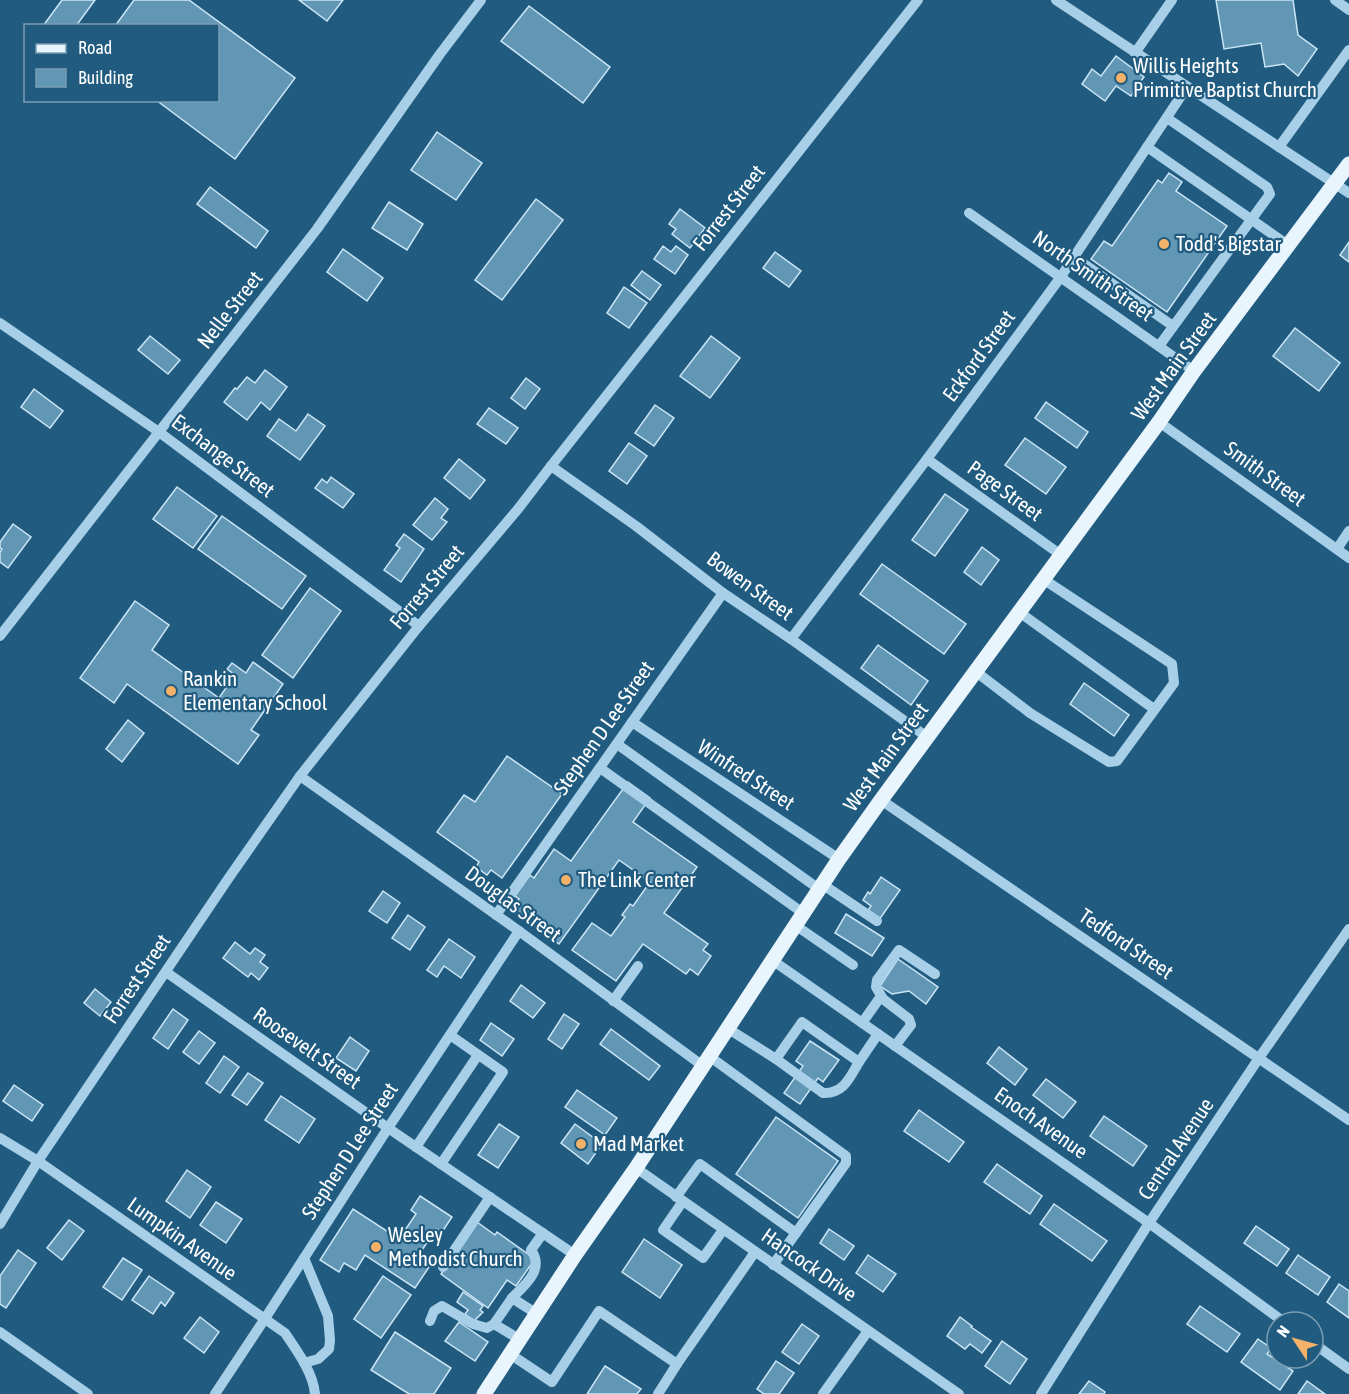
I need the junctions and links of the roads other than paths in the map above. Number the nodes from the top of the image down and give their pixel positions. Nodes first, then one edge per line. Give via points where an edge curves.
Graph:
1 (481, 0) edge
2 (918, 0) edge
3 (1056, 0) edge
4 (1172, 0) edge
5 (1335, 0) edge
6 (1349, 10) edge
7 (1349, 50) edge
8 (1135, 53) junction
9 (1187, 87) junction
10 (1167, 118) junction
11 (1147, 147) junction
12 (1279, 147) junction
13 (1349, 164) edge
14 (1335, 183) junction
15 (1349, 193) edge
16 (969, 213) dead end
17 (1251, 220) junction
18 (1288, 245) junction
19 (1074, 257) junction
20 (1060, 278) junction
21 (0, 323) edge
22 (1173, 326) junction
23 (1159, 346) junction
24 (1194, 371) junction
25 (1159, 422) junction
26 (159, 432) junction
27 (927, 459) junction
28 (551, 466) junction
29 (1349, 531) edge
30 (1336, 549) junction
31 (1061, 555) junction
32 (1349, 558) edge
33 (1043, 579) junction
34 (723, 593) junction
35 (1019, 612) junction
36 (419, 626) junction
37 (0, 636) edge
38 (791, 639) junction
39 (975, 671) junction
40 (1154, 709) junction
41 (632, 722) junction
42 (927, 737) junction
43 (617, 744) junction
44 (600, 768) junction
45 (300, 776) junction
46 (881, 800) junction
47 (839, 859) junction
48 (821, 887) junction
49 (496, 915) junction
50 (799, 919) junction
51 (877, 921) dead end
52 (1349, 929) edge
53 (519, 931) junction
54 (772, 960) junction
55 (853, 965) dead end
56 (638, 966) dead end
57 (166, 972) junction
58 (935, 974) dead end
59 (883, 999) junction
60 (613, 1000) junction
61 (862, 1023) junction
62 (727, 1028) junction
63 (878, 1034) junction
64 (450, 1035) junction
65 (895, 1046) junction
66 (478, 1055) junction
67 (1259, 1058) junction
68 (776, 1059) junction
69 (706, 1061) junction
70 (859, 1062) junction
71 (1349, 1120) edge
72 (387, 1128) junction
73 (0, 1138) edge
74 (416, 1147) junction
75 (38, 1161) junction
76 (441, 1164) junction
77 (636, 1168) junction
78 (490, 1197) junction
79 (680, 1199) junction
80 (1149, 1223) junction
81 (0, 1224) edge
82 (723, 1230) junction
83 (543, 1233) junction
84 (796, 1233) junction
85 (755, 1252) junction
86 (575, 1255) junction
87 (304, 1258) junction
88 (773, 1265) junction
89 (443, 1267) dead end
90 (512, 1298) junction
91 (1268, 1310) edge
92 (537, 1314) junction
93 (264, 1320) junction
94 (430, 1321) dead end
95 (494, 1324) junction
96 (868, 1331) junction
97 (0, 1332) edge
98 (519, 1339) junction
99 (1325, 1352) edge
100 (510, 1354) junction
101 (304, 1363) junction
102 (677, 1364) junction
103 (1349, 1369) edge
104 (88, 1394) edge
105 (215, 1394) edge
106 (315, 1394) edge
107 (484, 1394) edge
108 (658, 1394) edge
109 (823, 1394) edge
110 (959, 1394) edge
111 (1041, 1394) edge

1 - 26 street, Nelle Street via 317,229
2 - 28 street, Forrest Street
3 - 8 street
4 - 8 street
5 - 6 street
7 - 12 street
8 - 9 street
9 - 10 street, Eckford Street
9 - 12 street
10 - 11 street, Eckford Street
10 - 17 street via 1267,187 1270,194
11 - 17 street
11 - 19 street, Eckford Street
12 - 14 street
13 - 14 main road, West Main Street
14 - 15 street
14 - 18 main road, West Main Street
16 - 20 street, North Smith Street
17 - 18 street
17 - 22 street
18 - 24 main road, West Main Street
19 - 20 street, Eckford Street
19 - 22 street
20 - 23 street, North Smith Street
20 - 27 street, Eckford Street
21 - 26 street, Exchange Street
22 - 23 street
23 - 24 street, North Smith Street
24 - 25 main road, West Main Street
25 - 30 street, Smith Street
25 - 31 main road, West Main Street
26 - 36 street, Exchange Street
26 - 37 street, Nelle Street
27 - 31 street, Page Street
27 - 38 street, Eckford Street
28 - 34 street, Bowen Street
28 - 36 street, Forrest Street
29 - 30 street
30 - 32 street, Smith Street
31 - 33 main road, West Main Street
33 - 35 main road, West Main Street
33 - 40 street via 1172,664 1174,683
34 - 38 street, Bowen Street
34 - 41 street, Stephen D Lee Street
35 - 39 main road, West Main Street
35 - 40 street
36 - 45 street, Forrest Street
38 - 42 street, Bowen Street
39 - 40 street via 1030,713 1109,762 1116,761
39 - 42 main road, West Main Street
41 - 43 street, Stephen D Lee Street
41 - 47 street, Winfred Street
42 - 46 main road, West Main Street
43 - 44 street, Stephen D Lee Street
43 - 48 street
44 - 49 street, Stephen D Lee Street
44 - 50 street
45 - 49 street, Douglas Street
45 - 57 street, Forrest Street
46 - 47 main road, West Main Street
46 - 67 street, Tedford Street
47 - 48 main road, West Main Street
48 - 50 main road, West Main Street
48 - 51 street
49 - 53 street, Douglas Street
50 - 54 main road, West Main Street
50 - 55 street
52 - 67 street, Central Avenue
53 - 60 street, Douglas Street
53 - 64 street, Stephen D Lee Street
54 - 61 street, Enoch Avenue
54 - 62 main road, West Main Street
56 - 60 street
57 - 72 street, Roosevelt Street
57 - 75 street, Forrest Street
58 - 59 street via 898,950 877,980 876,987
59 - 61 street via 879,999
59 - 65 street via 909,1019 911,1025
60 - 69 street, Douglas Street
61 - 63 street, Enoch Avenue
62 - 68 street
62 - 69 main road, West Main Street
63 - 65 street, Enoch Avenue
63 - 70 street
64 - 66 street
64 - 72 street, Stephen D Lee Street
65 - 80 street, Enoch Avenue
66 - 74 street
66 - 76 street via 503,1072
67 - 71 street, Tedford Street
67 - 80 street, Central Avenue
68 - 70 street via 823,1093 841,1088
68 - 70 street via 802,1022
69 - 77 main road, West Main Street
69 - 84 street, Douglas Street via 846,1156 846,1163
72 - 74 street, Roosevelt Street
72 - 87 street, Stephen D Lee Street
73 - 75 street, Lumpkin Avenue
74 - 76 street, Roosevelt Street
75 - 81 street, Forrest Street
75 - 93 street, Lumpkin Avenue
76 - 78 street, Roosevelt Street
77 - 79 street, Hancock Drive
77 - 86 main road, West Main Street
78 - 83 street, Roosevelt Street
78 - 89 street
79 - 82 street, Hancock Drive
79 - 82 street via 663,1230 703,1258
79 - 84 street via 700,1164
80 - 91 street, Enoch Avenue
80 - 111 street, Central Avenue
82 - 85 street, Hancock Drive
83 - 86 street, Roosevelt Street
83 - 90 street via 531,1250 536,1268
84 - 88 street
85 - 88 street, Hancock Drive
85 - 102 street
86 - 92 main road, West Main Street
87 - 93 street, Stephen D Lee Street
87 - 101 street via 328,1316 330,1340 328,1349 318,1359
88 - 96 street, Hancock Drive
90 - 92 street
90 - 95 street
92 - 98 main road, West Main Street
93 - 101 street, Lumpkin Avenue via 285,1333
93 - 105 street, Stephen D Lee Street
94 - 95 street via 434,1311 442,1306 473,1324 487,1328
95 - 98 street
96 - 109 street
96 - 110 street, Hancock Drive
97 - 104 street
98 - 100 main road, West Main Street
99 - 103 street
100 - 102 street via 552,1382 599,1311
100 - 107 main road, West Main Street
101 - 106 street, Lumpkin Avenue
102 - 108 street

